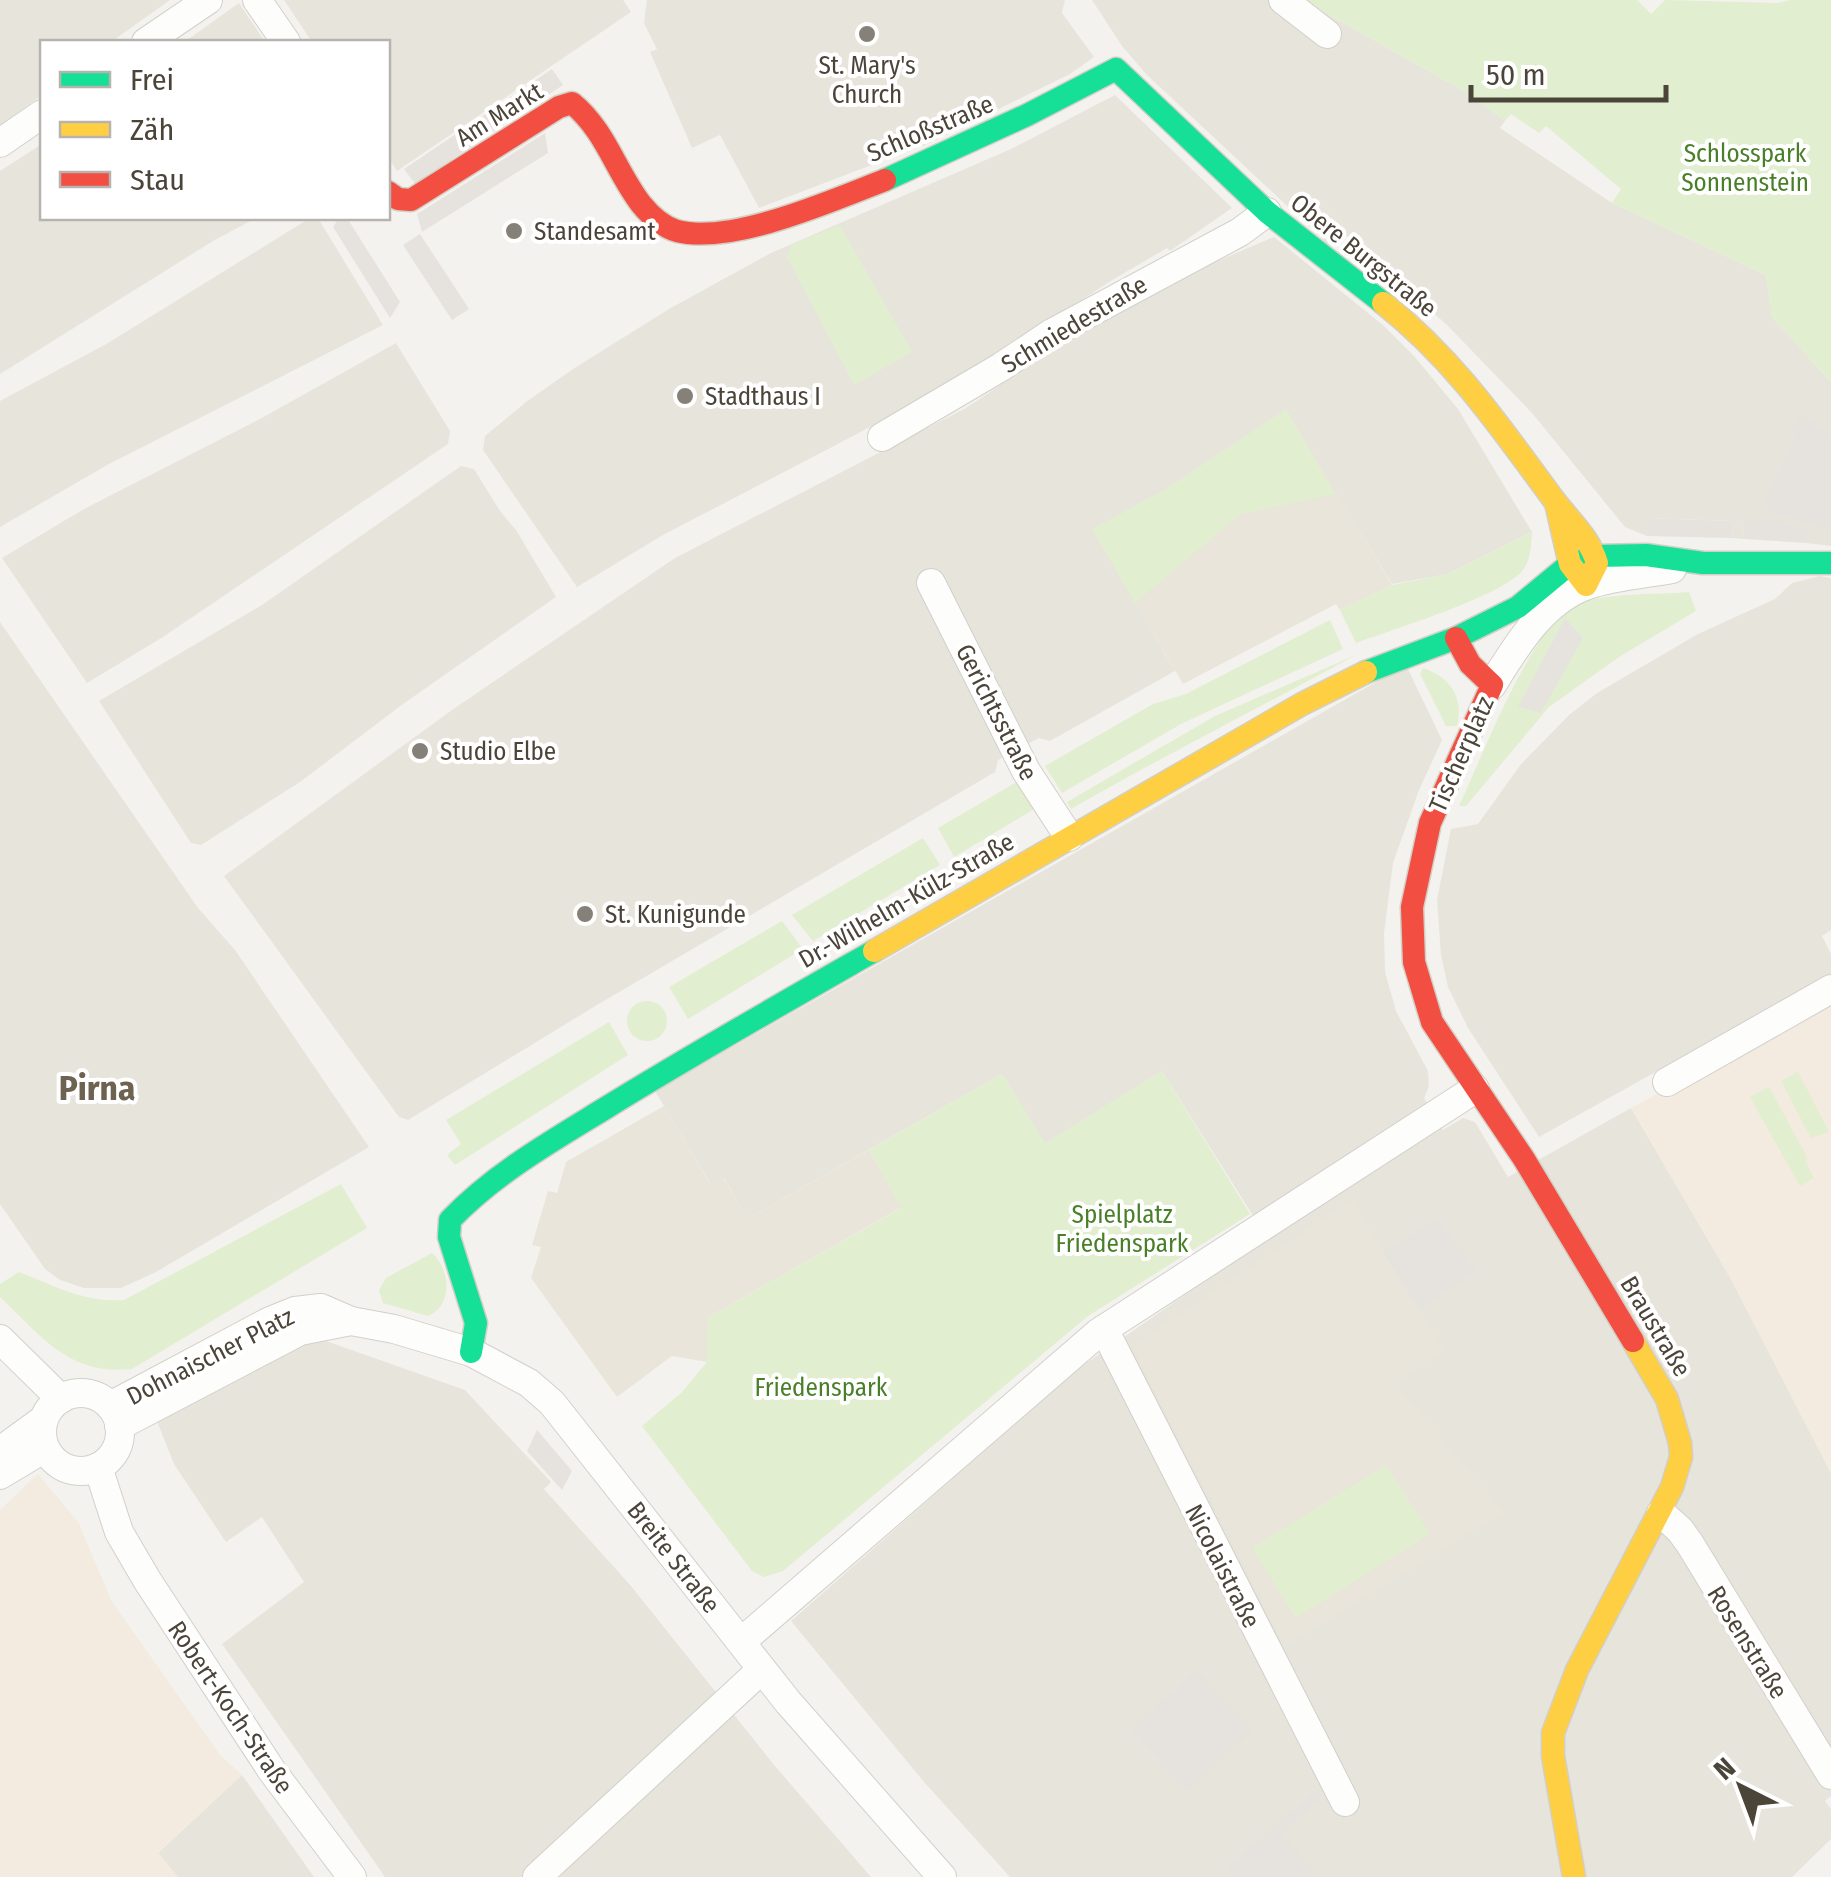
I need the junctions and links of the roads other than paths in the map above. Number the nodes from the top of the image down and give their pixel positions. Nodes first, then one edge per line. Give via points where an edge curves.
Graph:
1 (208, 0) edge
2 (258, 0) edge
3 (1283, 0) edge
4 (1328, 34) dead end
5 (149, 40) edge
6 (285, 40) edge
7 (1116, 69) joint
8 (40, 115) edge
9 (0, 143) edge
10 (390, 194) edge
11 (1267, 212) junction
12 (761, 226) joint
13 (882, 437) dead end
14 (1556, 504) junction
15 (1597, 556) junction
16 (1703, 563) junction
17 (1831, 563) edge
18 (1578, 575) junction
19 (932, 583) dead end
20 (1528, 612) junction
21 (1456, 638) junction
22 (1407, 656) joint
23 (1492, 685) junction
24 (1430, 823) joint
25 (1069, 838) junction
26 (1831, 989) edge
27 (1668, 1082) dead end
28 (1475, 1089) junction
29 (351, 1321) joint
30 (1104, 1328) junction
31 (0, 1339) edge
32 (471, 1352) junction
33 (53, 1408) junction
34 (115, 1416) junction
35 (45, 1448) junction
36 (0, 1451) edge
37 (85, 1468) junction
38 (0, 1475) edge
39 (1661, 1513) junction
40 (741, 1642) junction
41 (761, 1670) junction
42 (1831, 1775) edge
43 (1344, 1802) dead end
44 (352, 1877) edge
45 (537, 1877) edge
46 (942, 1877) edge
47 (1574, 1877) edge

1 - 5 street
2 - 6 street
3 - 4 street
7 - 11 street, Obere Burgstraße
7 - 12 street, Schloßstraße via 935,158
8 - 9 street
10 - 12 street, Am Markt via 411,200 572,103 594,123 637,202 658,220 694,235
11 - 13 street, Schmiedestraße
11 - 14 street, Obere Burgstraße via 1420,332 1499,421
14 - 15 street, Obere Burgstraße
14 - 18 street, Obere Burgstraße
15 - 16 street, Tischerplatz
15 - 18 street, Tischerplatz
16 - 17 street, Tischerplatz
16 - 18 street, Tischerplatz
18 - 20 street, Tischerplatz
19 - 25 street, Gerichtsstraße via 1026,771
20 - 21 street, Tischerplatz
20 - 23 street, Tischerplatz
21 - 22 street, Tischerplatz
21 - 23 street, Tischerplatz
22 - 25 street, Dr.-Wilhelm-Külz-Straße via 1302,704
23 - 24 street, Tischerplatz
24 - 28 street, Braustraße via 1412,907 1414,962 1432,1022
25 - 32 street, Dr.-Wilhelm-Külz-Straße via 699,1051 475,1194 450,1220 448,1237 476,1323
26 - 27 street
28 - 30 street
28 - 39 street, Braustraße via 1524,1158 1667,1398 1681,1457
29 - 32 street, Breite Straße
29 - 34 street, Dohnaischer Platz via 300,1331
30 - 40 street
30 - 43 street, Nicolaistraße
31 - 33 street
32 - 40 street, Breite Straße via 552,1403
33 - 34 street, Dohnaischer Platz via 87,1394
33 - 35 street via 42,1428
33 - 36 street
34 - 37 street, Dohnaischer Platz via 116,1450
35 - 37 street via 52,1458
35 - 38 street
37 - 44 street, Robert-Koch-Straße via 92,1505 119,1532 223,1699
39 - 42 street, Rosenstraße via 1690,1544
39 - 47 street, Braustraße via 1577,1670 1553,1733
40 - 41 street, Breite Straße
41 - 45 street
41 - 46 street, Breite Straße

